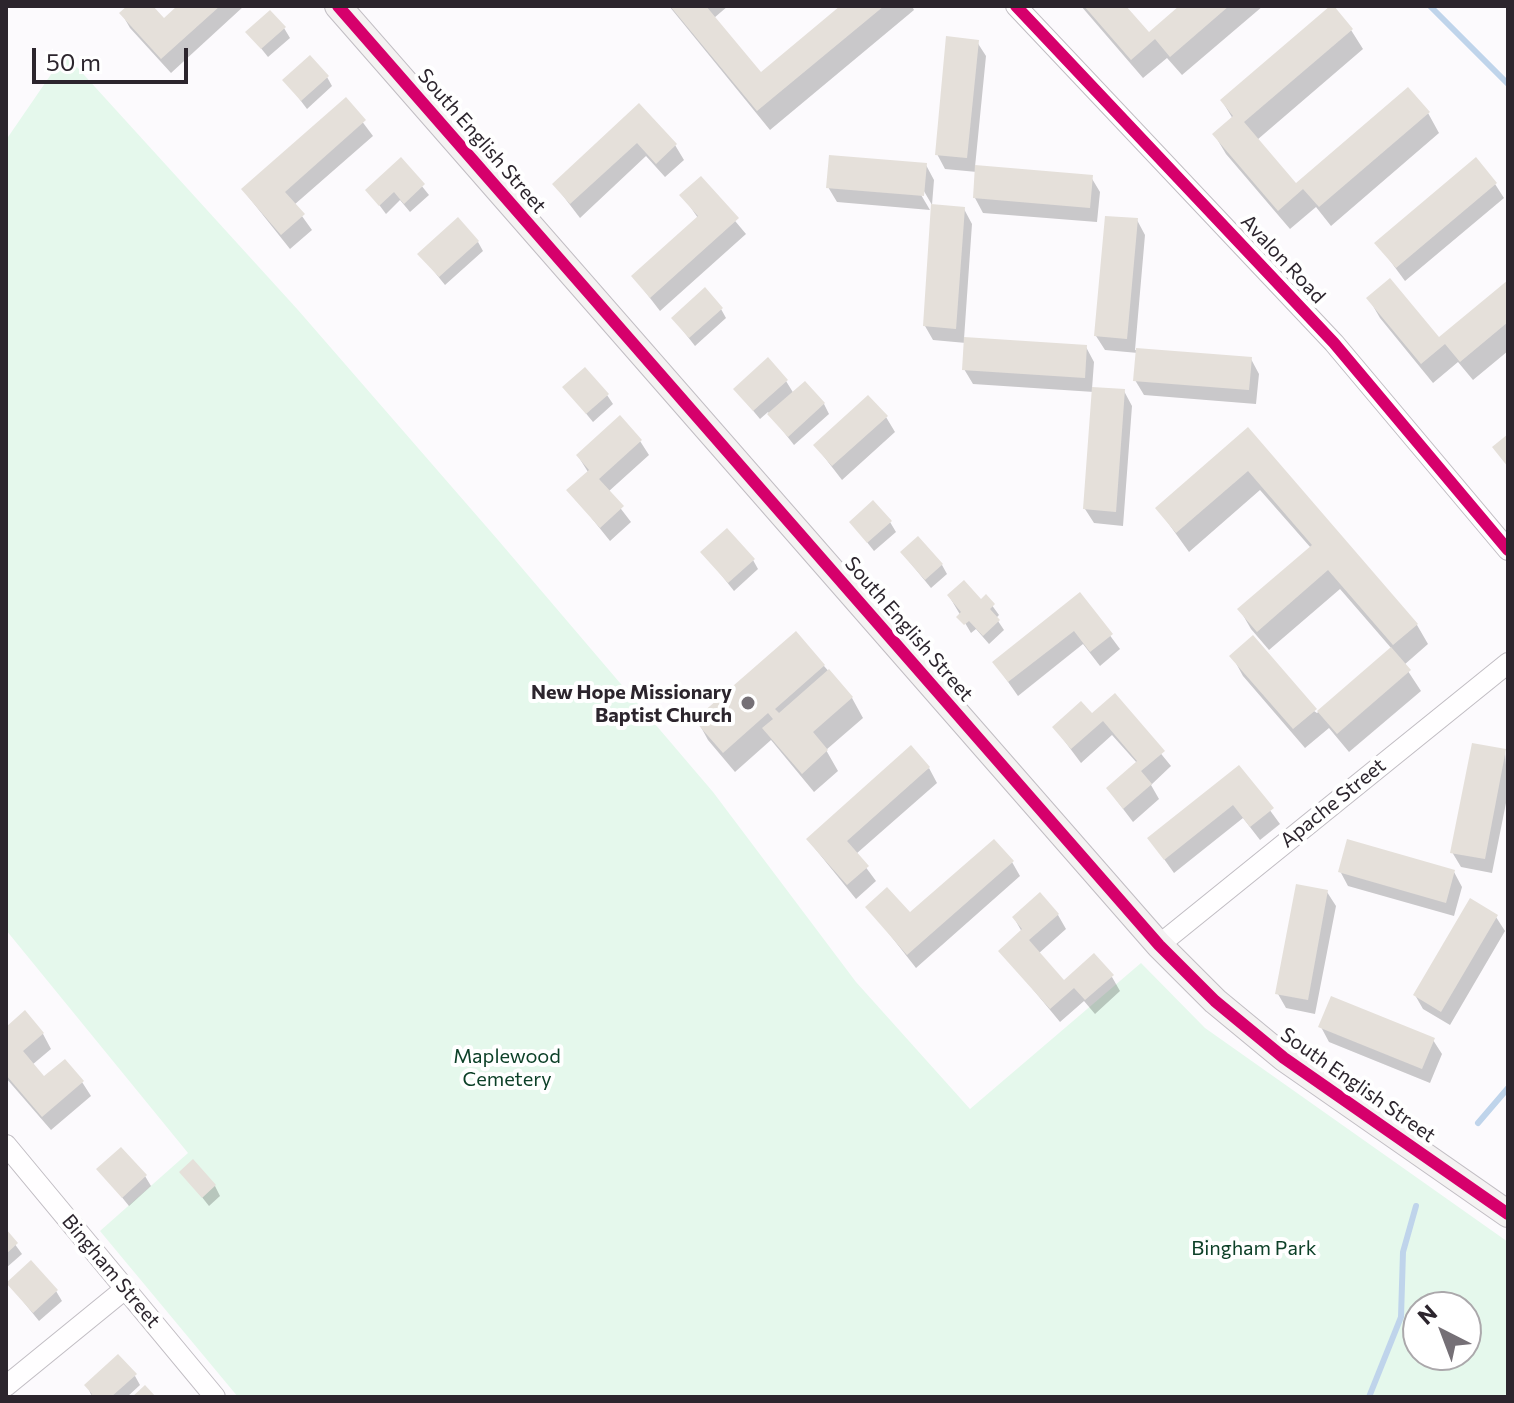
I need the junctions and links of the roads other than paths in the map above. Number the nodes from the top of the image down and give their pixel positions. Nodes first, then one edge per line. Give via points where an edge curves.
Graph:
1 (338, 6) edge
2 (1016, 6) edge
3 (1508, 550) edge
4 (1508, 663) edge
5 (1159, 945) junction
6 (6, 1145) edge
7 (1508, 1214) edge
8 (125, 1289) junction
9 (6, 1386) edge
10 (215, 1397) edge

1 - 5 street, South English Street
2 - 3 street, Avalon Road via 1334,343
4 - 5 street, Apache Street
5 - 7 street, South English Street via 1284,1058
6 - 8 street, Bingham Street
8 - 9 street
8 - 10 street, Bingham Street

